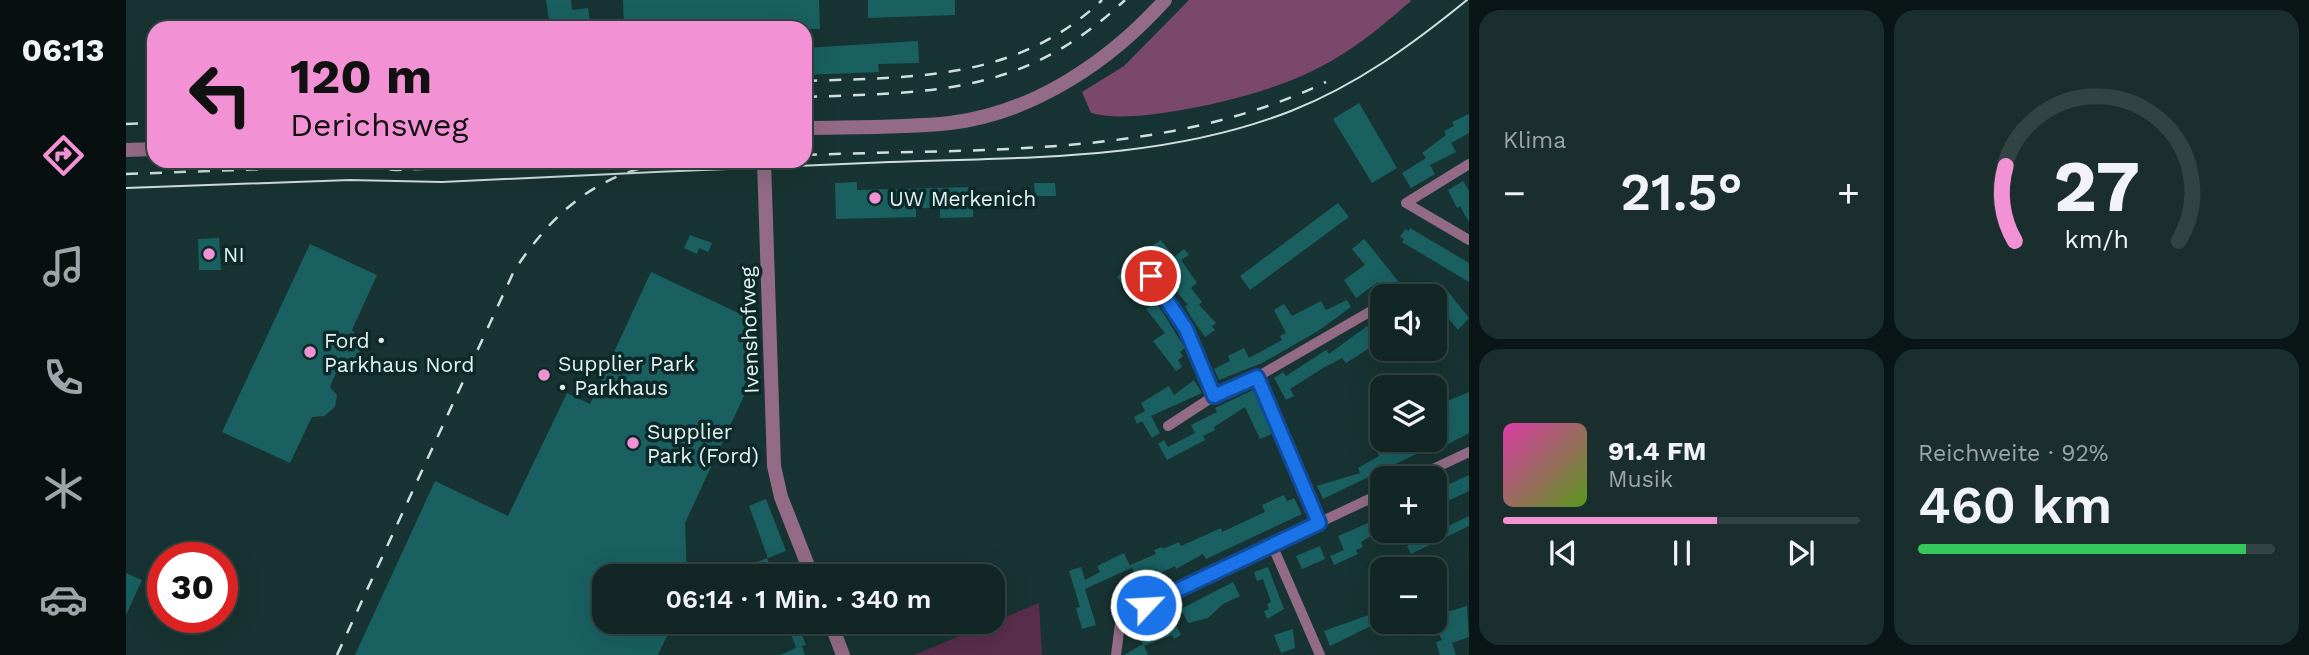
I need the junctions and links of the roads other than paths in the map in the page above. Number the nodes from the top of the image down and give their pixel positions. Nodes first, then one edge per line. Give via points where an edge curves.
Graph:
1 (1165, 0) edge
2 (812, 128) edge
3 (126, 149) edge
4 (147, 149) edge
5 (1469, 164) edge
6 (764, 169) edge
7 (1469, 240) edge
8 (1151, 276) dead end
9 (1370, 312) edge
10 (1257, 377) junction
11 (1214, 396) junction
12 (1168, 426) dead end
13 (1469, 452) edge
14 (1440, 466) edge
15 (1370, 499) edge
16 (1319, 523) junction
17 (1273, 547) junction
18 (807, 564) edge
19 (835, 634) edge
20 (843, 655) edge
21 (1115, 655) edge
22 (1320, 655) edge

1 - 2 street via 1099,61 1024,102 953,122
3 - 4 street
5 - 7 street via 1406,203
6 - 18 street, Ivenshofweg via 774,466
8 - 11 street via 1186,329
9 - 10 street
10 - 11 street
10 - 16 street
11 - 12 street
13 - 14 street
15 - 16 street
16 - 17 street
17 - 21 street via 1121,616
17 - 22 street
19 - 20 street

